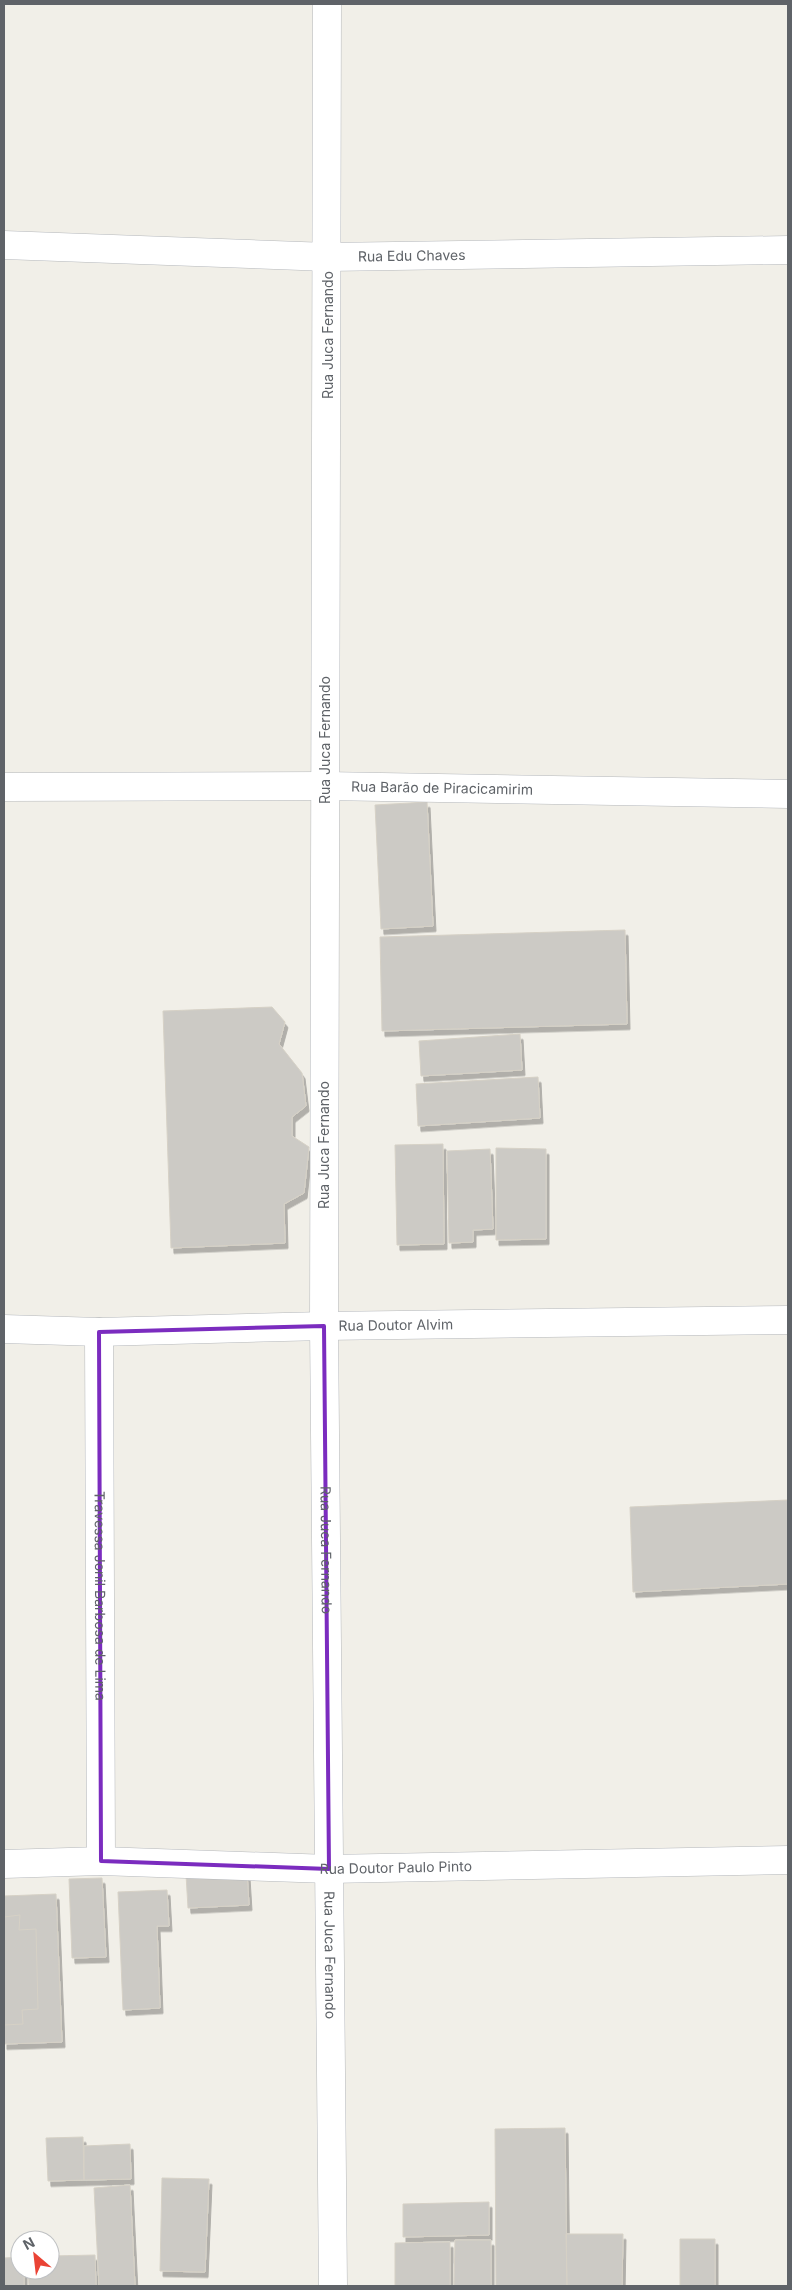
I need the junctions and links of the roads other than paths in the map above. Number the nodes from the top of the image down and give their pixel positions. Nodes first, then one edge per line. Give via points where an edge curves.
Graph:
1 (327, 4) edge
2 (4, 245) edge
3 (788, 250) edge
4 (328, 257) junction
5 (325, 786) junction
6 (4, 787) edge
7 (788, 794) edge
8 (788, 1320) edge
9 (324, 1326) junction
10 (4, 1329) edge
11 (99, 1332) junction
12 (788, 1860) edge
13 (100, 1861) junction
14 (4, 1864) edge
15 (329, 1869) junction
16 (333, 2286) edge

1 - 4 street, Rua Juca Fernando
2 - 4 street, Rua Edu Chaves
3 - 4 street, Rua Edu Chaves
4 - 5 street, Rua Juca Fernando
5 - 6 street, Rua Barão de Piracicamirim
5 - 7 street, Rua Barão de Piracicamirim
5 - 9 street, Rua Juca Fernando
8 - 9 street, Rua Doutor Alvim
9 - 11 street, Rua Doutor Alvim
9 - 15 street, Rua Juca Fernando
10 - 11 street, Rua Doutor Alvim
11 - 13 street, Travessa Jonil Barbosa de Lima
12 - 15 street, Rua Doutor Paulo Pinto
13 - 14 street, Rua Doutor Paulo Pinto
13 - 15 street, Rua Doutor Paulo Pinto
15 - 16 street, Rua Juca Fernando

